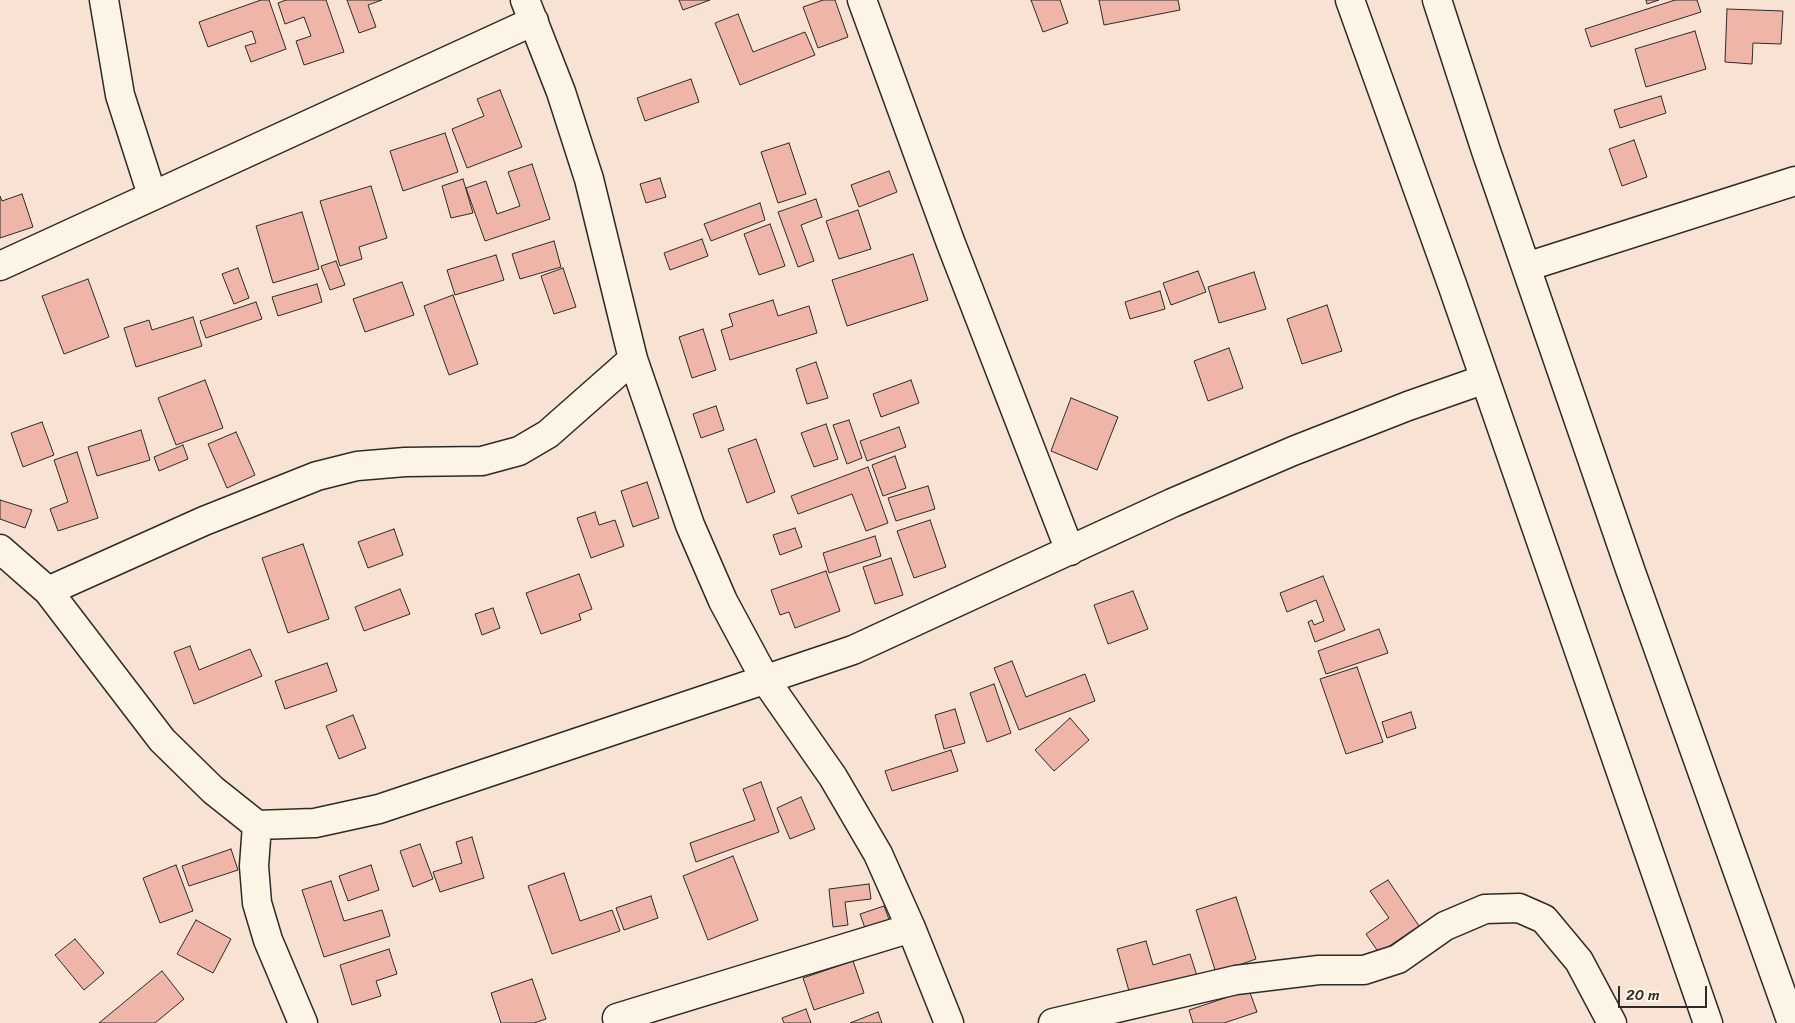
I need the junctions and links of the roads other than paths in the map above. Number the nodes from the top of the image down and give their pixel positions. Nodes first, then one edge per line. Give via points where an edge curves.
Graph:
1 (104, 0) edge
2 (862, 0) edge
3 (1350, 0) edge
4 (1437, 0) edge
5 (530, 10) edge
6 (1795, 181) edge
7 (152, 195) junction
8 (0, 266) edge
9 (1526, 267) junction
10 (633, 359) junction
11 (1485, 379) junction
12 (0, 548) edge
13 (1070, 551) junction
14 (48, 591) junction
15 (766, 681) junction
16 (257, 824) junction
17 (911, 928) junction
18 (617, 1018) dead end
19 (303, 1023) edge
20 (949, 1023) edge
21 (1052, 1023) edge
22 (1612, 1023) edge
23 (1708, 1023) edge
24 (1792, 1023) edge

1 - 7 street via 120,95
2 - 13 street via 950,241
3 - 11 street
4 - 9 street
5 - 7 street
5 - 10 street via 589,179
6 - 9 street
7 - 8 street
9 - 24 street
10 - 14 street via 548,434 519,451 482,461 367,465 317,476 204,521
10 - 15 street via 690,525 723,601
11 - 13 street via 1293,451
11 - 23 street
12 - 14 street
13 - 15 street via 853,650
14 - 16 street via 162,740 213,790
15 - 16 street via 379,809 315,823
15 - 17 street via 838,785 878,854
16 - 19 street via 254,866 257,903 268,940
17 - 18 street
17 - 20 street
21 - 22 street via 1236,980 1319,970 1364,970 1398,959 1445,926 1485,909 1519,908 1544,919 1579,961

